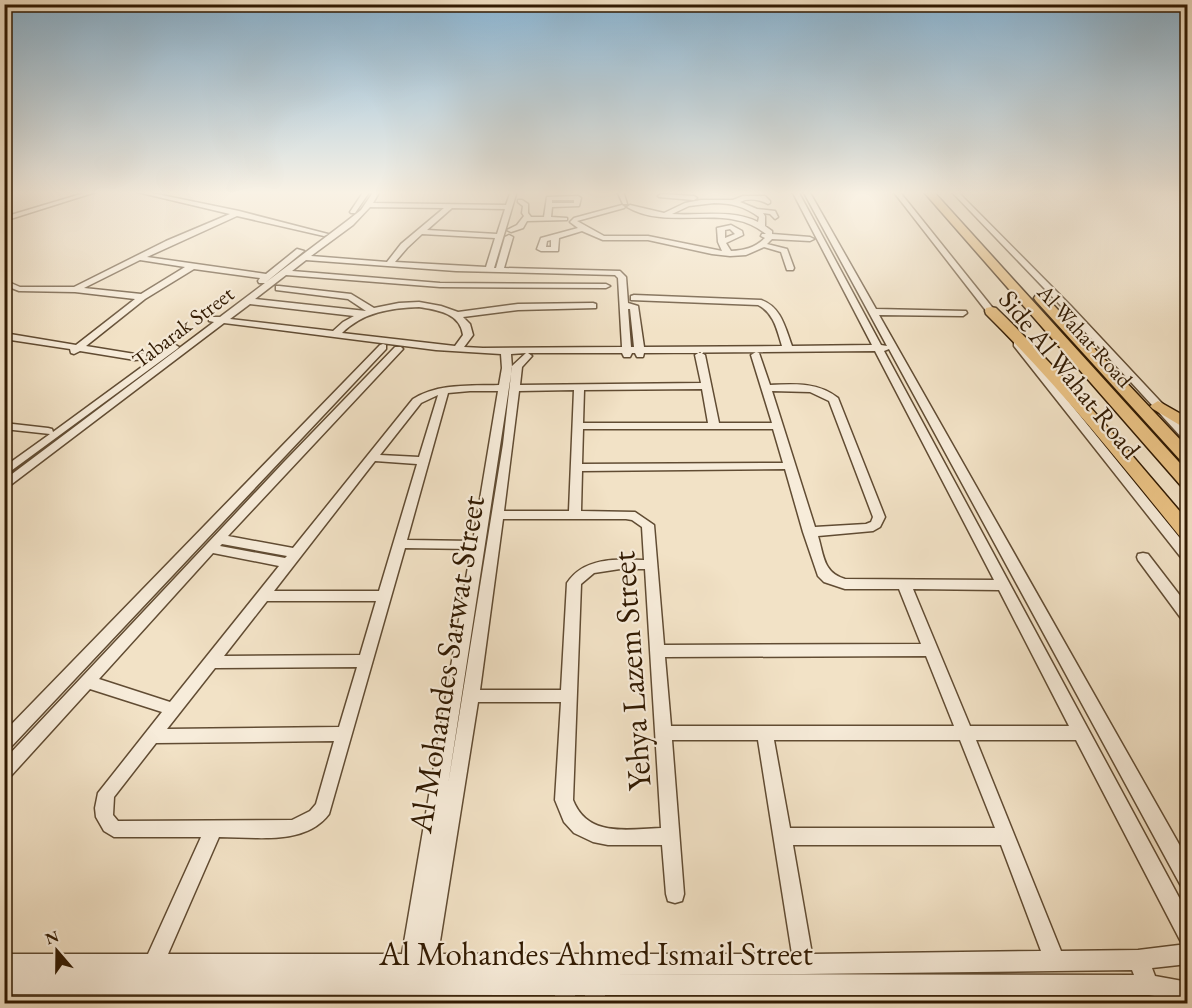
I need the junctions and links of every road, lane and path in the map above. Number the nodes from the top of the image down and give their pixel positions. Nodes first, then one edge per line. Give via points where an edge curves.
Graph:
1 (183, 238) edge
2 (320, 238) edge
3 (331, 238) edge
4 (414, 238) edge
5 (500, 238) edge
6 (509, 238) edge
7 (608, 238) edge
8 (647, 238) edge
9 (770, 238) edge
10 (811, 238) edge
11 (820, 238) edge
12 (832, 238) edge
13 (934, 238) edge
14 (971, 238) edge
15 (986, 238) edge
16 (999, 238) edge
17 (722, 242) dead end
18 (763, 245) junction
19 (609, 249) dead end
20 (730, 254) junction
21 (830, 256) junction
22 (139, 258) junction
23 (305, 258) junction
24 (389, 264) junction
25 (193, 266) junction
26 (444, 267) junction
27 (790, 268) dead end
28 (489, 270) junction
29 (499, 270) junction
30 (286, 273) junction
31 (4, 282) edge
32 (857, 283) junction
33 (272, 284) junction
34 (843, 284) junction
35 (606, 286) dead end
36 (75, 290) junction
37 (433, 295) junction
38 (142, 297) junction
39 (250, 301) junction
40 (631, 303) junction
41 (593, 306) dead end
42 (373, 311) junction
43 (991, 311) junction
44 (873, 312) junction
45 (963, 313) dead end
46 (363, 314) junction
47 (458, 315) junction
48 (212, 319) junction
49 (223, 321) junction
50 (335, 334) junction
51 (4, 336) edge
52 (4, 342) edge
53 (383, 347) junction
54 (892, 347) junction
55 (398, 349) junction
56 (788, 349) junction
57 (74, 350) junction
58 (457, 350) junction
59 (167, 352) junction
60 (626, 353) junction
61 (639, 353) junction
62 (881, 354) junction
63 (700, 355) junction
64 (756, 355) junction
65 (513, 359) junction
66 (146, 367) junction
67 (158, 369) junction
68 (706, 386) junction
69 (120, 387) junction
70 (579, 387) junction
71 (509, 388) junction
72 (766, 388) junction
73 (444, 391) junction
74 (1158, 406) junction
75 (1188, 425) edge
76 (4, 426) edge
77 (578, 426) junction
78 (714, 426) junction
79 (777, 426) junction
80 (48, 431) junction
81 (924, 436) junction
82 (943, 436) junction
83 (1188, 438) edge
84 (374, 458) junction
85 (1188, 458) edge
86 (424, 461) junction
87 (4, 463) edge
88 (790, 466) junction
89 (576, 468) junction
90 (4, 473) edge
91 (1188, 483) edge
92 (4, 486) edge
93 (575, 515) junction
94 (491, 523) junction
95 (810, 532) junction
96 (1188, 534) edge
97 (215, 543) junction
98 (400, 544) junction
99 (478, 545) junction
100 (1143, 557) dead end
101 (1188, 557) edge
102 (292, 558) junction
103 (652, 565) junction
104 (904, 584) junction
105 (1003, 585) junction
106 (262, 596) junction
107 (385, 596) junction
108 (1188, 616) edge
109 (114, 628) junction
110 (133, 633) junction
111 (931, 650) junction
112 (658, 651) junction
113 (366, 661) junction
114 (210, 662) junction
115 (88, 682) junction
116 (471, 696) junction
117 (568, 696) junction
118 (173, 709) junction
119 (964, 732) junction
120 (664, 733) junction
121 (765, 733) junction
122 (1081, 733) junction
123 (344, 734) junction
124 (151, 736) junction
125 (4, 743) edge
126 (4, 772) edge
127 (214, 829) junction
128 (672, 836) junction
129 (1007, 836) junction
130 (782, 837) junction
131 (1188, 879) edge
132 (675, 894) dead end
133 (1188, 935) edge
134 (1188, 954) edge
135 (1138, 960) junction
136 (1055, 962) junction
137 (4, 964) edge
138 (804, 964) junction
139 (153, 965) junction
140 (417, 975) junction
141 (4, 984) edge
142 (1149, 985) junction
143 (1188, 992) edge
144 (565, 994) edge
145 (595, 994) edge

1 - 22 street
2 - 33 street, Tabarak Street
3 - 23 street, Tabarak Street
4 - 24 street
5 - 28 street
6 - 29 street
7 - 19 street
8 - 20 street
9 - 18 street
10 - 21 street
11 - 21 street
12 - 32 street
13 - 43 street, Side Al Wahat Road
14 - 91 highway, Al Wahat Road
15 - 85 highway, Al Wahat Road
16 - 74 street, Side Al Wahat Road
17 - 20 street
18 - 20 street
18 - 27 street via 784,251
21 - 34 street
22 - 25 street
22 - 36 street
23 - 24 street
23 - 30 street, Tabarak Street
24 - 26 street
25 - 33 street
25 - 38 street
26 - 28 street
26 - 37 street
28 - 29 street
29 - 40 street via 617,273
30 - 33 street, Tabarak Street
30 - 37 street
31 - 36 street via 19,288
32 - 34 street
32 - 44 street
33 - 39 street, Tabarak Street
33 - 42 street via 351,297
33 - 48 street, Tabarak Street via 257,285
34 - 62 street
35 - 37 street
36 - 38 street
37 - 42 street
37 - 47 street
38 - 57 street
39 - 46 street
39 - 49 street, Tabarak Street
40 - 56 street via 760,301 773,309
40 - 60 street
40 - 61 street
41 - 47 street via 518,307
42 - 46 street
43 - 96 highway via 1106,434
43 - 101 street, Side Al Wahat Road
44 - 45 street
44 - 54 street
46 - 50 street
47 - 58 street via 466,324 468,335
48 - 49 street
48 - 59 street, Tabarak Street
49 - 50 street
49 - 53 street
49 - 67 street, Tabarak Street
50 - 58 street
51 - 57 street
52 - 57 street
53 - 55 street
53 - 109 street
54 - 62 street
54 - 82 street
55 - 65 street
55 - 97 street
56 - 61 street
56 - 62 street
57 - 59 street via 142,357
57 - 66 street
58 - 65 street
59 - 66 street, Tabarak Street
60 - 61 street
60 - 65 street
60 - 65 street
61 - 63 street
62 - 64 street
62 - 81 street
63 - 64 street
63 - 68 street
64 - 72 street
65 - 71 street, Al Mohandes Sarwat Street
66 - 67 street
66 - 69 street, Tabarak Street
67 - 92 street, Tabarak Street
68 - 70 street
68 - 78 street
69 - 80 street via 101,394
69 - 90 street, Tabarak Street
70 - 71 street
70 - 77 street
71 - 73 street
71 - 94 street, Al Mohandes Sarwat Street
71 - 94 street, Al Mohandes Sarwat Street
72 - 79 street
72 - 95 street via 812,389 834,400 879,517 869,528
73 - 84 street via 417,401
73 - 86 street
74 - 75 highway
74 - 83 street, Side Al Wahat Road
76 - 80 street
77 - 78 street
77 - 89 street
78 - 79 street
79 - 88 street
80 - 87 street
81 - 82 street
81 - 105 street
82 - 131 street
84 - 86 street
84 - 102 street
86 - 98 street
88 - 89 street
88 - 95 street
89 - 93 street
93 - 94 street, Yehya Lazem Street
93 - 103 street, Yehya Lazem Street via 626,515 643,520 648,525
94 - 99 street, Al Mohandes Sarwat Street
94 - 116 street, Al Mohandes Sarwat Street
95 - 104 street via 821,568 829,579 845,584
97 - 102 street
97 - 110 street
98 - 99 street
98 - 107 street
99 - 140 street, Al Mohandes Sarwat Street
100 - 108 street
102 - 106 street
103 - 112 street, Yehya Lazem Street
103 - 117 street via 597,566 587,569 574,583
104 - 105 street
104 - 111 street
105 - 122 street
106 - 107 street
106 - 114 street
107 - 113 street
109 - 110 street
109 - 125 street
110 - 115 street
111 - 112 street
111 - 119 street
112 - 120 street, Yehya Lazem Street
113 - 114 street
113 - 123 street
114 - 118 street
115 - 118 street
115 - 126 street
116 - 117 street
116 - 140 street, Al Mohandes Sarwat Street
117 - 128 street via 564,800 575,823 599,837
118 - 124 street
119 - 121 street
119 - 122 street
119 - 129 street
120 - 121 street
120 - 128 street, Yehya Lazem Street
121 - 130 street
122 - 133 street
123 - 124 street
123 - 127 street via 327,798 316,817 293,828
124 - 127 street via 107,793 103,804 106,823 114,829
127 - 139 street
128 - 132 street, Yehya Lazem Street
129 - 130 street
129 - 136 street
130 - 138 street
134 - 135 street, Al Mohandes Ahmed Ismail Street
135 - 136 street, Al Mohandes Ahmed Ismail Street
135 - 142 street
136 - 138 street, Al Mohandes Ahmed Ismail Street
137 - 139 street, Al Mohandes Ahmed Ismail Street
138 - 140 street, Al Mohandes Ahmed Ismail Street
139 - 140 street, Al Mohandes Ahmed Ismail Street
140 - 141 street, Al Mohandes Ahmed Ismail Street
140 - 144 street, Al Mohandes Ahmed Ismail Street
142 - 143 street, Al Mohandes Ahmed Ismail Street
142 - 145 street, Al Mohandes Ahmed Ismail Street
144 - 145 street, Al Mohandes Ahmed Ismail Street

